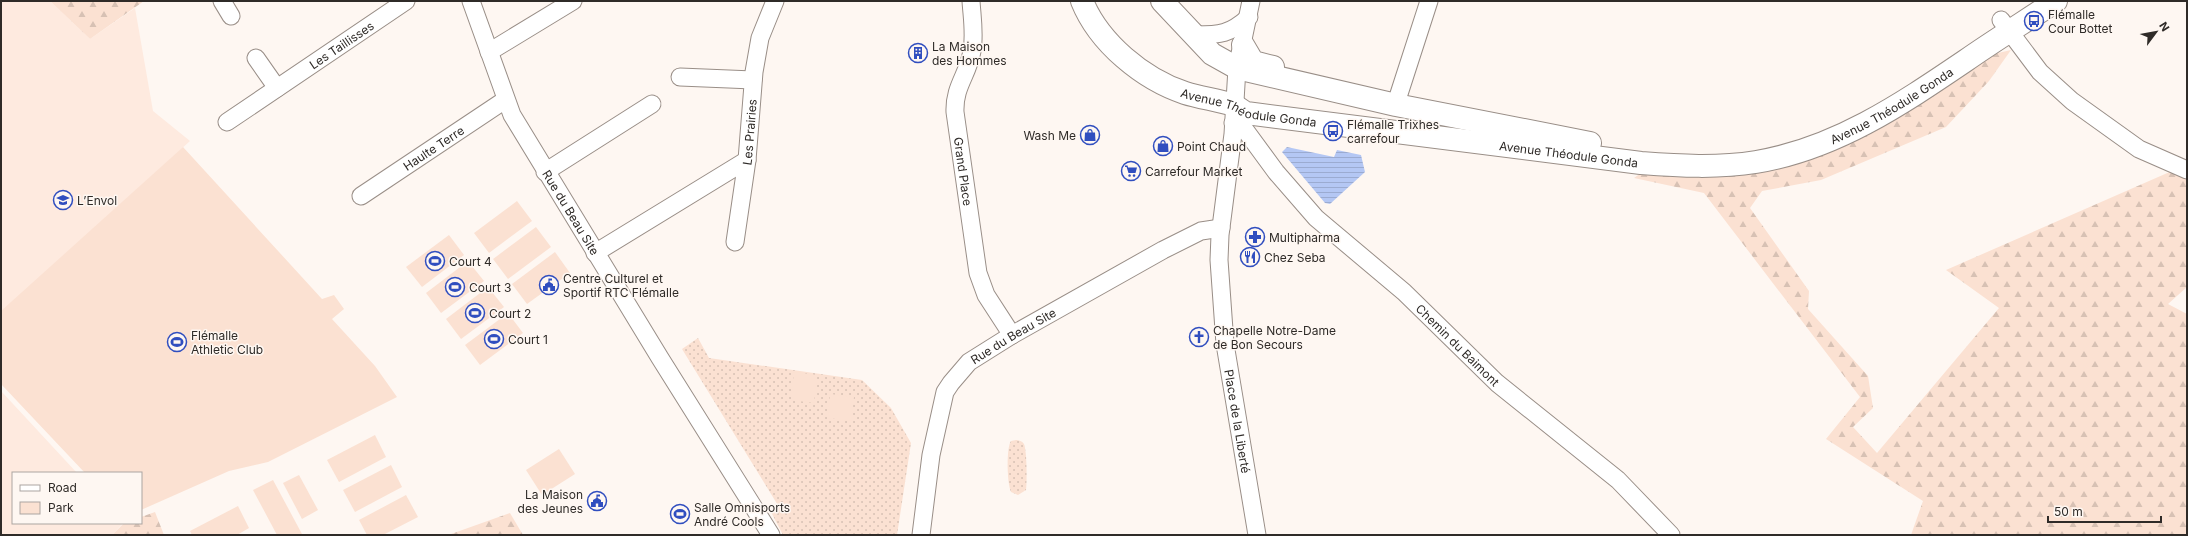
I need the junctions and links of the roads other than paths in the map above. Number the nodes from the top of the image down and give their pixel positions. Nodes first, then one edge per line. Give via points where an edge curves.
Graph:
1 (222, 1) edge
2 (406, 1) edge
3 (471, 1) edge
4 (573, 1) edge
5 (775, 1) edge
6 (971, 1) edge
7 (1162, 1) edge
8 (1429, 1) edge
9 (2030, 1) edge
10 (2056, 1) edge
11 (1084, 6) edge
12 (1250, 9) edge
13 (231, 16) dead end
14 (2005, 26) junction
15 (1196, 35) junction
16 (1243, 45) junction
17 (490, 52) junction
18 (256, 58) dead end
19 (1237, 68) junction
20 (680, 77) dead end
21 (753, 80) junction
22 (276, 88) junction
23 (1398, 97) junction
24 (505, 100) junction
25 (652, 104) dead end
26 (1234, 114) junction
27 (1270, 117) junction
28 (227, 122) dead end
29 (1581, 142) junction
30 (1255, 144) junction
31 (747, 160) junction
32 (2187, 170) edge
33 (545, 172) junction
34 (361, 196) dead end
35 (1221, 228) junction
36 (735, 242) dead end
37 (595, 253) junction
38 (1012, 335) junction
39 (771, 535) edge
40 (921, 535) edge
41 (1257, 535) edge
42 (1671, 535) edge

1 - 13 street
2 - 22 street, Les Taillisses
3 - 17 street, Rue du Beau Site
4 - 17 street
5 - 21 street, Les Prairies via 760,38
6 - 38 street, Grand Place via 972,51 969,65 954,99 955,112 978,273 988,299
7 - 15 main road, Avenue Théodule Gonda
8 - 23 street
9 - 14 main road, Avenue Théodule Gonda
10 - 14 main road, Avenue Théodule Gonda
11 - 26 main road, Avenue Théodule Gonda via 1114,47 1142,72
12 - 15 street via 1236,28 1218,36
12 - 16 street, Place de la Liberté
14 - 27 main road, Avenue Théodule Gonda via 1880,116 1800,152 1756,162 1687,166 1641,163
14 - 29 main road, Avenue Théodule Gonda via 1934,63 1843,125 1797,142 1726,156 1691,157 1646,155
14 - 32 street via 2040,72 2072,101 2139,149
15 - 19 main road, Avenue Théodule Gonda via 1212,54
16 - 19 street, Place de la Liberté
16 - 23 main road, Avenue Théodule Gonda via 1253,62
17 - 24 street, Rue du Beau Site
18 - 22 street
19 - 26 street, Place de la Liberté
19 - 29 main road, Avenue Théodule Gonda via 1396,105
20 - 21 street
21 - 31 street, Les Prairies
22 - 28 street, Les Taillisses
23 - 29 main road, Avenue Théodule Gonda via 1572,136
24 - 33 street, Rue du Beau Site
24 - 34 street, Haulte Terre
25 - 33 street
26 - 27 main road, Avenue Théodule Gonda
26 - 30 street, Chemin du Baimont
26 - 35 street, Place de la Liberté
27 - 30 street via 1258,124 1254,136
30 - 42 street, Chemin du Baimont via 1280,177 1322,223 1404,292 1497,383 1618,480
31 - 36 street
31 - 37 street, Les Prairies
33 - 37 street, Rue du Beau Site
35 - 38 street, Rue du Beau Site via 1207,229 1187,237
35 - 41 street, Place de la Liberté via 1220,299 1225,344
37 - 39 street, Rue du Beau Site
38 - 40 street, Rue du Beau Site via 969,362 945,392 931,456

